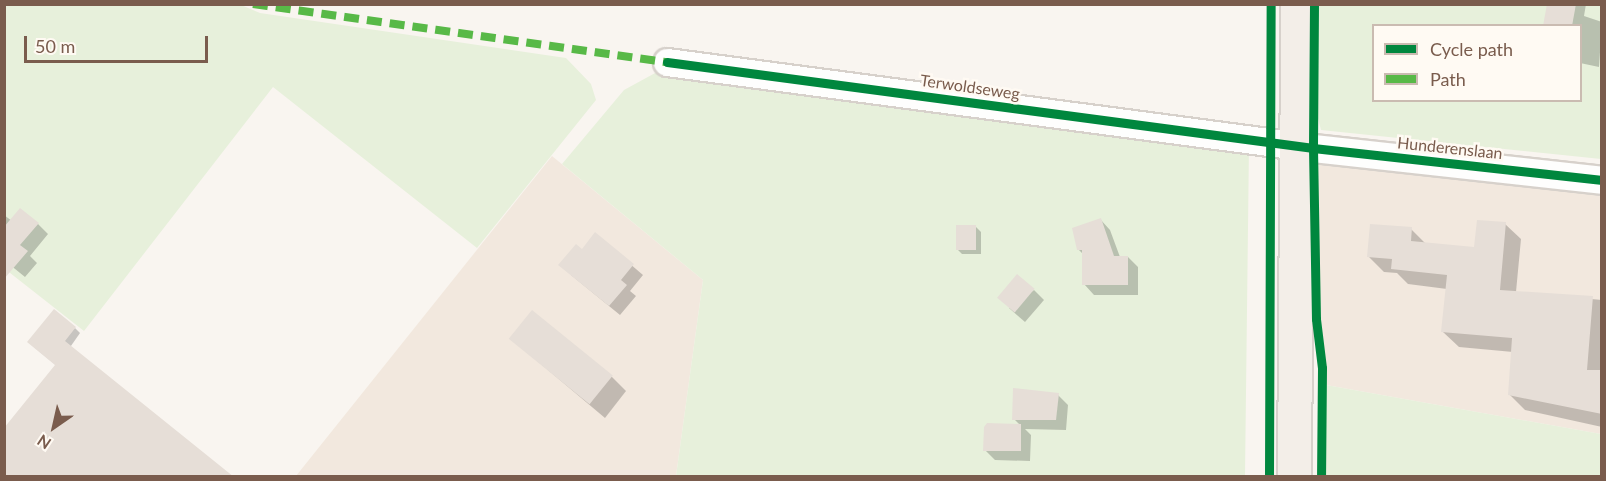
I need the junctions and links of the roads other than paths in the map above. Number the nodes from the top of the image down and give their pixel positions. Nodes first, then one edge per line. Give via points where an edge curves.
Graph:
1 (1297, 4) edge
2 (667, 62) dead end
3 (1296, 146) junction
4 (1602, 180) edge
5 (1294, 477) edge

1 - 3 main road
2 - 3 street, Terwoldseweg
3 - 4 street, Hunderenslaan
3 - 5 main road

